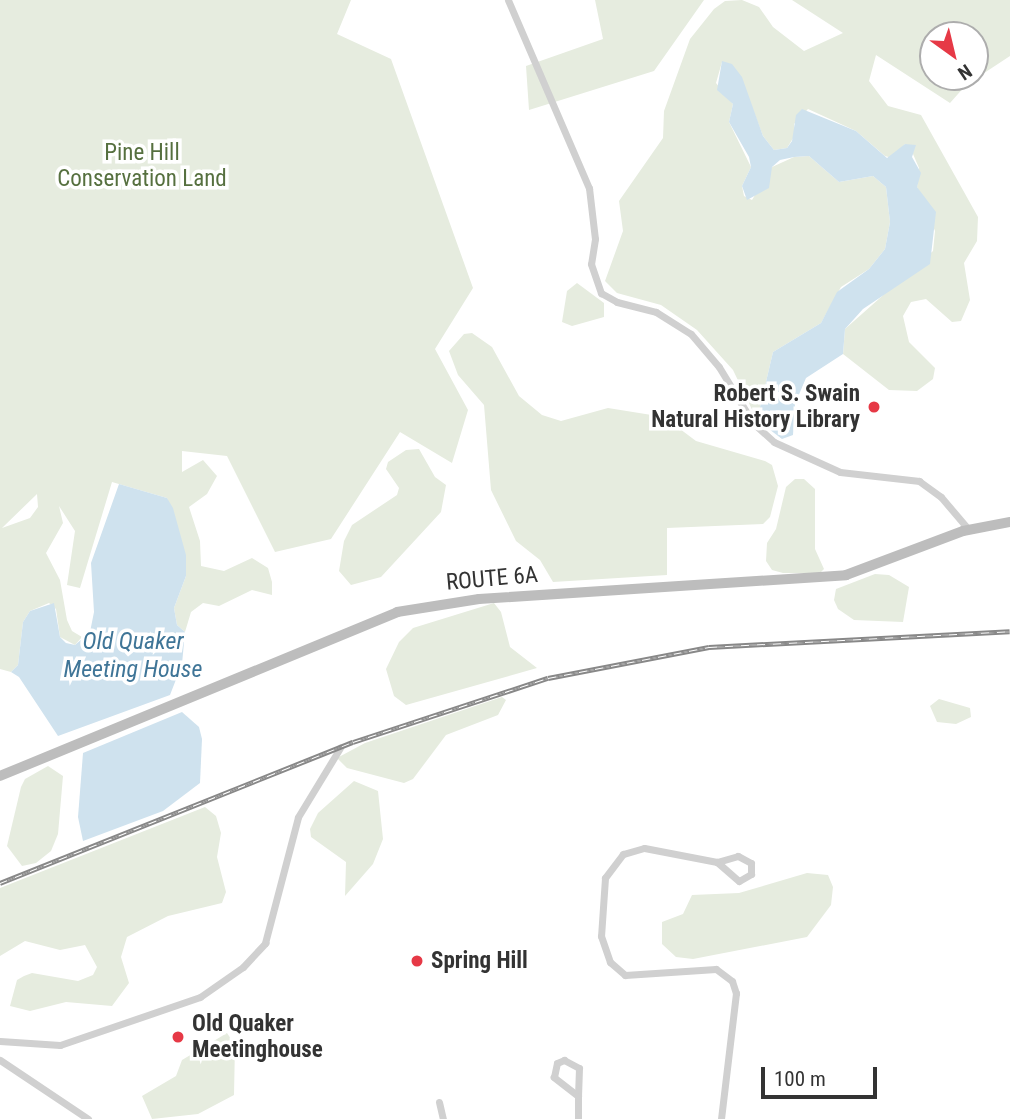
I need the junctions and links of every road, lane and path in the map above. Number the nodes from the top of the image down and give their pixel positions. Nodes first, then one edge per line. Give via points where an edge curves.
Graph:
1 (509, 0) edge
2 (1010, 522) edge
3 (969, 530) junction
4 (340, 748) dead end
5 (0, 776) edge
6 (717, 862) junction
7 (0, 1041) edge
8 (0, 1060) edge
9 (578, 1096) junction
10 (439, 1102) dead end
11 (88, 1119) edge
12 (443, 1119) edge
13 (578, 1119) edge
14 (721, 1119) edge

1 - 3 street via 589,188 595,239 591,264 601,293 656,312 691,334 719,366 753,423 774,442 840,472 919,481 941,497
2 - 3 main road, ROUTE 6A
3 - 5 main road, ROUTE 6A via 868,569 831,578 479,598 397,612
4 - 7 street via 298,817 269,934 243,967 200,997 60,1045
6 - 6 street via 744,858 751,863 751,874 739,881
6 - 14 street via 644,848 623,855 605,878 601,916 605,952 625,975 716,969 732,981 736,993
8 - 11 street
9 - 9 street via 554,1077 561,1061 579,1068
9 - 13 street
10 - 12 street

